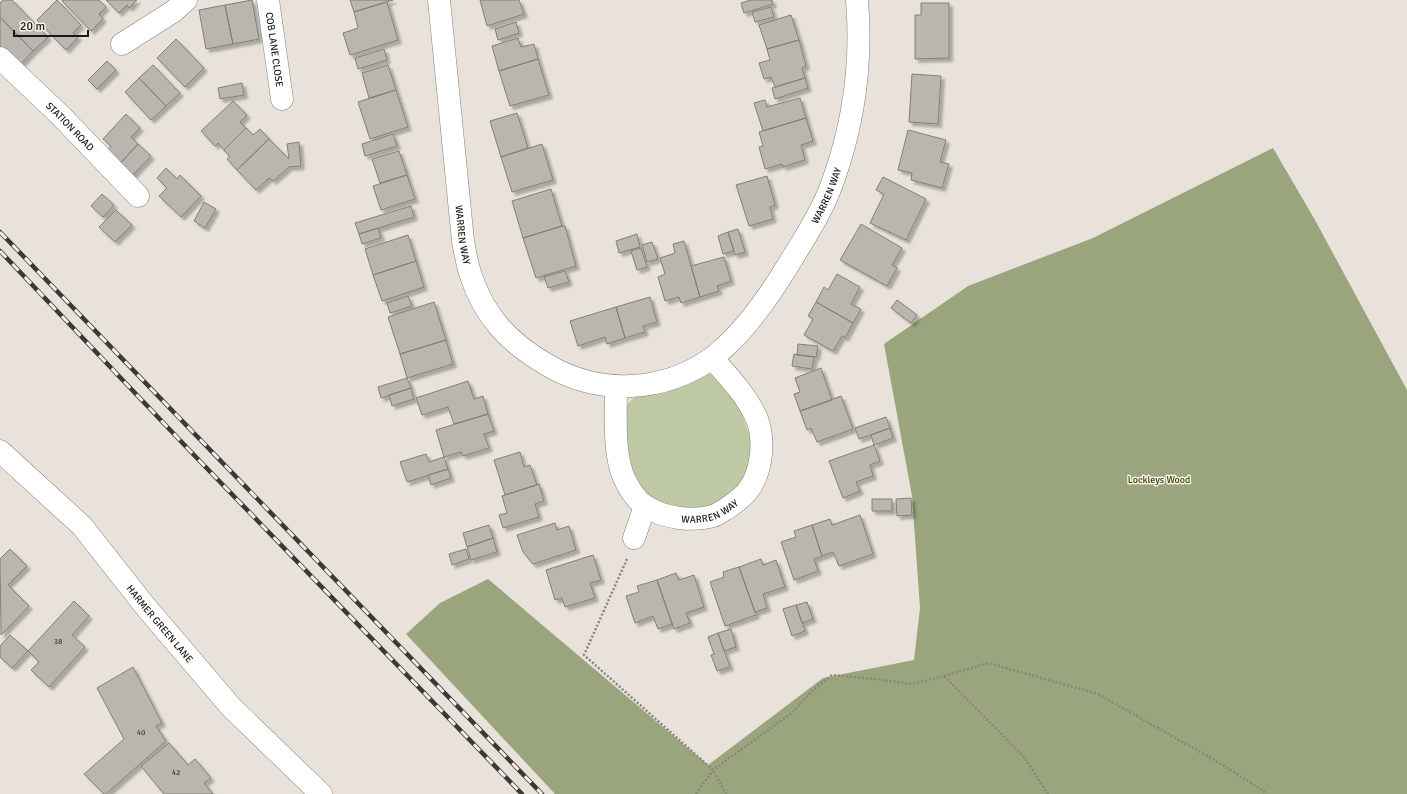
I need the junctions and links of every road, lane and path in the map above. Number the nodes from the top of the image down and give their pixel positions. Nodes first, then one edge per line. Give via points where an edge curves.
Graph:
1 (186, 0) edge
2 (268, 0) edge
3 (439, 0) edge
4 (857, 0) edge
5 (122, 44) dead end
6 (0, 58) edge
7 (282, 99) dead end
8 (138, 196) dead end
9 (712, 358) junction
10 (616, 387) junction
11 (0, 451) edge
12 (645, 506) junction
13 (634, 538) joint
14 (944, 676) junction
15 (713, 770) junction
16 (321, 794) edge
17 (696, 794) edge
18 (726, 794) edge
19 (1048, 794) edge
20 (1267, 794) edge

1 - 5 street via 174,11
2 - 7 street, COB LANE CLOSE
3 - 10 street, WARREN WAY via 463,241 470,273 480,298 494,322 513,342 534,357 556,370 587,382
4 - 9 street, WARREN WAY via 857,80 847,134 833,181 816,220 755,316
6 - 8 street, STATION ROAD via 60,115
9 - 10 street, WARREN WAY via 688,372 667,380 643,386
9 - 12 street, WARREN WAY via 744,395 757,420 762,444 759,468 748,490 731,506 714,516 688,519 668,516
10 - 12 street, WARREN WAY via 617,449 624,478 633,494
11 - 16 street, HARMER GREEN LANE via 82,526 145,606 231,707
12 - 13 street
13 - 15 path via 584,655
14 - 15 path via 912,684 832,675 813,690 793,712
14 - 19 path via 1024,757
14 - 20 path via 988,663 1098,694 1216,761
15 - 17 path
15 - 18 path

